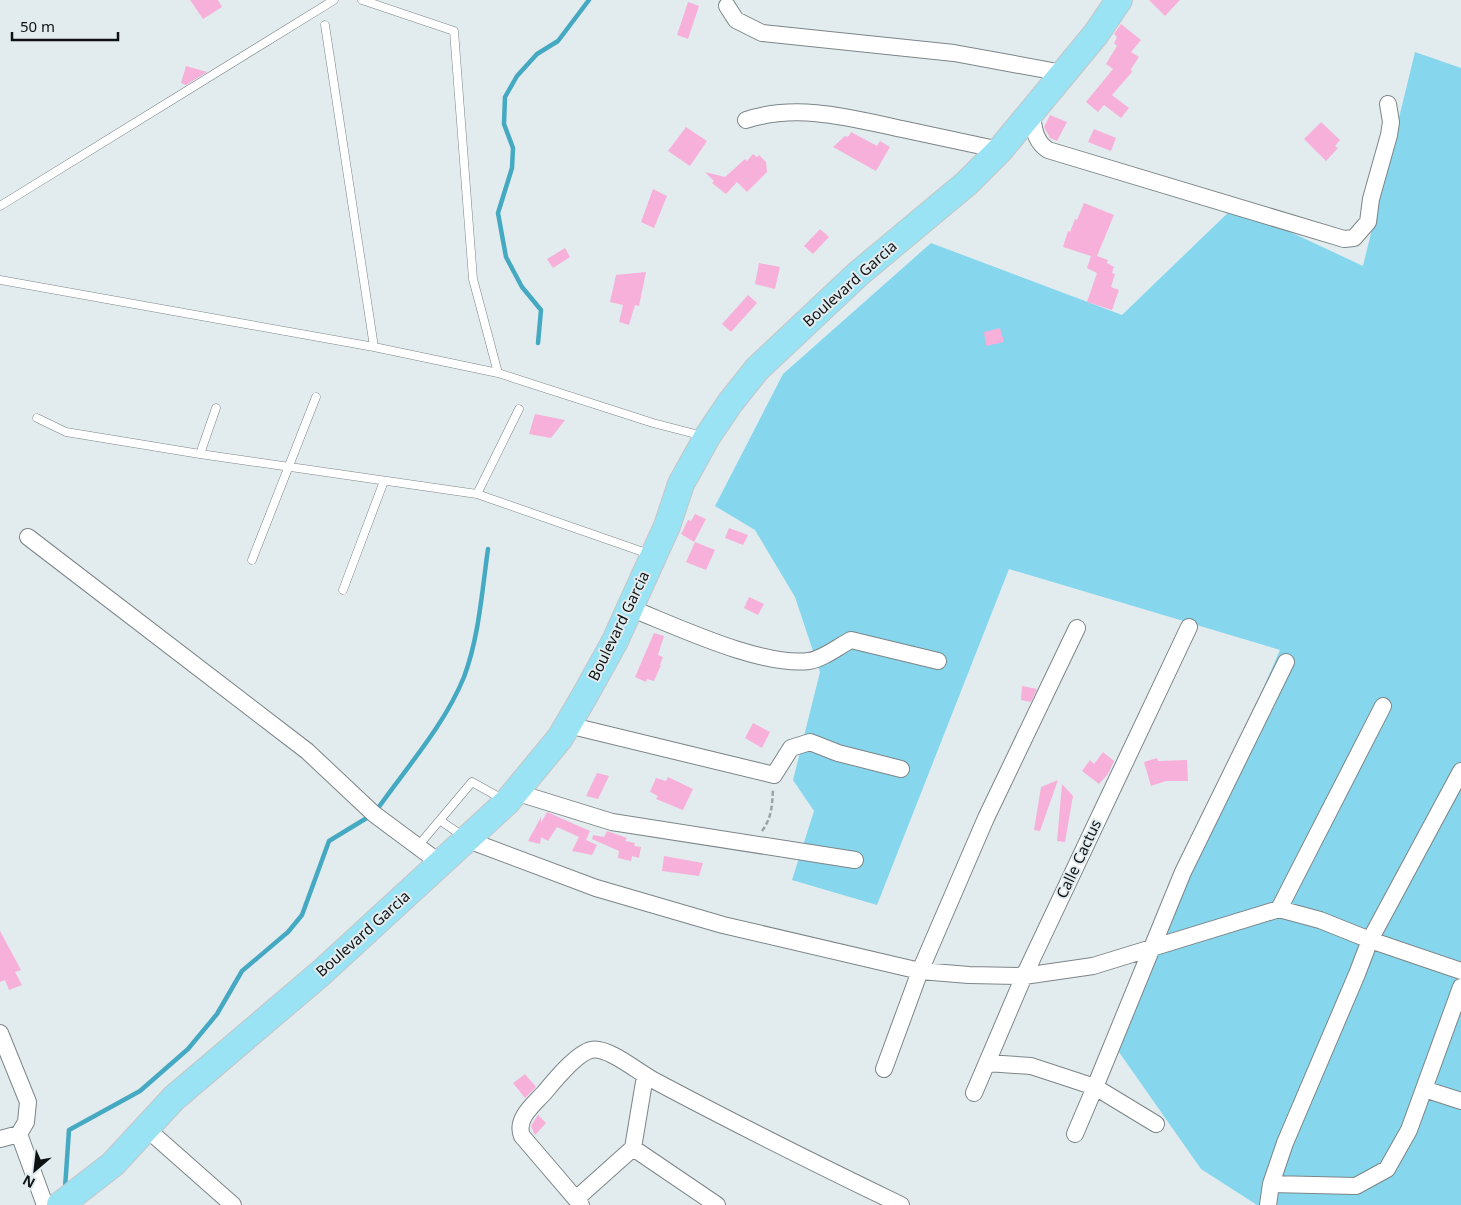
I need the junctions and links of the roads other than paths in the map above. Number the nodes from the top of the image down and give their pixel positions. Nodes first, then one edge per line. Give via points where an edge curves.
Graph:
1 (334, 0) edge
2 (362, 0) edge
3 (1119, 0) edge
4 (727, 6) dead end
5 (325, 25) dead end
6 (1063, 73) junction
7 (1388, 104) dead end
8 (1031, 112) junction
9 (746, 120) dead end
10 (1000, 150) junction
11 (0, 206) edge
12 (0, 280) edge
13 (374, 347) junction
14 (498, 373) junction
15 (316, 397) dead end
16 (216, 408) dead end
17 (519, 409) dead end
18 (37, 418) dead end
19 (707, 437) junction
20 (200, 454) junction
21 (289, 467) junction
22 (384, 481) junction
23 (478, 494) junction
24 (28, 537) dead end
25 (654, 555) junction
26 (252, 560) dead end
27 (343, 590) dead end
28 (630, 608) junction
29 (1189, 627) dead end
30 (1076, 628) dead end
31 (938, 661) dead end
32 (1286, 662) dead end
33 (1383, 706) dead end
34 (568, 725) junction
35 (901, 769) dead end
36 (1461, 771) edge
37 (511, 797) junction
38 (441, 822) junction
39 (468, 840) junction
40 (418, 846) junction
41 (855, 860) dead end
42 (440, 864) junction
43 (1279, 909) junction
44 (1370, 940) junction
45 (1154, 947) junction
46 (920, 971) junction
47 (1461, 971) edge
48 (1024, 976) junction
49 (1461, 987) edge
50 (0, 1033) edge
51 (987, 1063) junction
52 (884, 1069) dead end
53 (645, 1076) junction
54 (1095, 1087) junction
55 (1424, 1089) junction
56 (974, 1093) dead end
57 (1461, 1101) edge
58 (1156, 1124) dead end
59 (147, 1129) junction
60 (19, 1134) junction
61 (1075, 1134) dead end
62 (0, 1139) edge
63 (633, 1148) junction
64 (1272, 1184) junction
65 (579, 1202) edge
66 (45, 1205) edge
67 (60, 1205) edge
68 (233, 1205) edge
69 (717, 1205) edge
70 (901, 1205) edge
71 (1268, 1205) edge

1 - 11 lane
2 - 14 lane via 454,31 473,278
3 - 6 main road, Boulevard Garcia
4 - 6 street via 736,20 762,33 954,53
5 - 13 lane
6 - 8 main road, Boulevard Garcia
7 - 8 street via 1389,135 1368,222 1354,238 1344,240 1048,150 1036,138
8 - 10 main road, Boulevard Garcia
9 - 10 street via 789,111 846,116
10 - 19 main road, Boulevard Garcia via 967,183 858,274 758,368
12 - 13 lane
13 - 14 lane
14 - 19 lane
15 - 21 lane
16 - 20 lane
17 - 23 lane
18 - 20 lane via 66,432
19 - 25 main road, Boulevard Garcia via 681,484
20 - 21 lane
21 - 22 lane
21 - 26 lane
22 - 23 lane
22 - 27 lane
23 - 25 lane
24 - 40 street via 307,751 374,814
25 - 28 main road, Boulevard Garcia
28 - 31 street via 722,644 782,662 812,661 851,640
28 - 34 main road, Boulevard Garcia
29 - 48 street, Calle Cactus
30 - 46 street via 986,818
32 - 45 street via 1183,872
33 - 43 street
34 - 35 street via 774,775 791,748 810,742 838,753
34 - 37 main road, Boulevard Garcia
36 - 44 street
37 - 38 lane via 472,782
37 - 39 main road, Boulevard Garcia
37 - 41 street via 612,822
38 - 39 lane
38 - 40 lane
39 - 42 main road, Boulevard Garcia
39 - 46 street via 596,888 722,925
40 - 42 street
42 - 59 main road, Boulevard Garcia via 321,973 174,1098
43 - 44 street via 1320,920
43 - 45 street
44 - 47 street
44 - 64 street via 1285,1144
45 - 48 street via 1093,966
45 - 54 street
46 - 48 street
46 - 52 street
48 - 51 street, Calle Cactus
49 - 55 street
50 - 60 street via 28,1102 26,1122
51 - 54 street via 1031,1066
51 - 56 street, Calle Cactus
53 - 63 street
53 - 65 street via 604,1050 591,1050 579,1056 520,1121 522,1136
53 - 70 street via 806,1160
54 - 58 street
54 - 61 street
55 - 57 street
55 - 64 street via 1409,1130 1387,1169 1356,1186
59 - 67 main road, Boulevard Garcia via 113,1164
59 - 68 street
60 - 62 street
60 - 66 street
63 - 65 street
63 - 69 street
64 - 71 street

